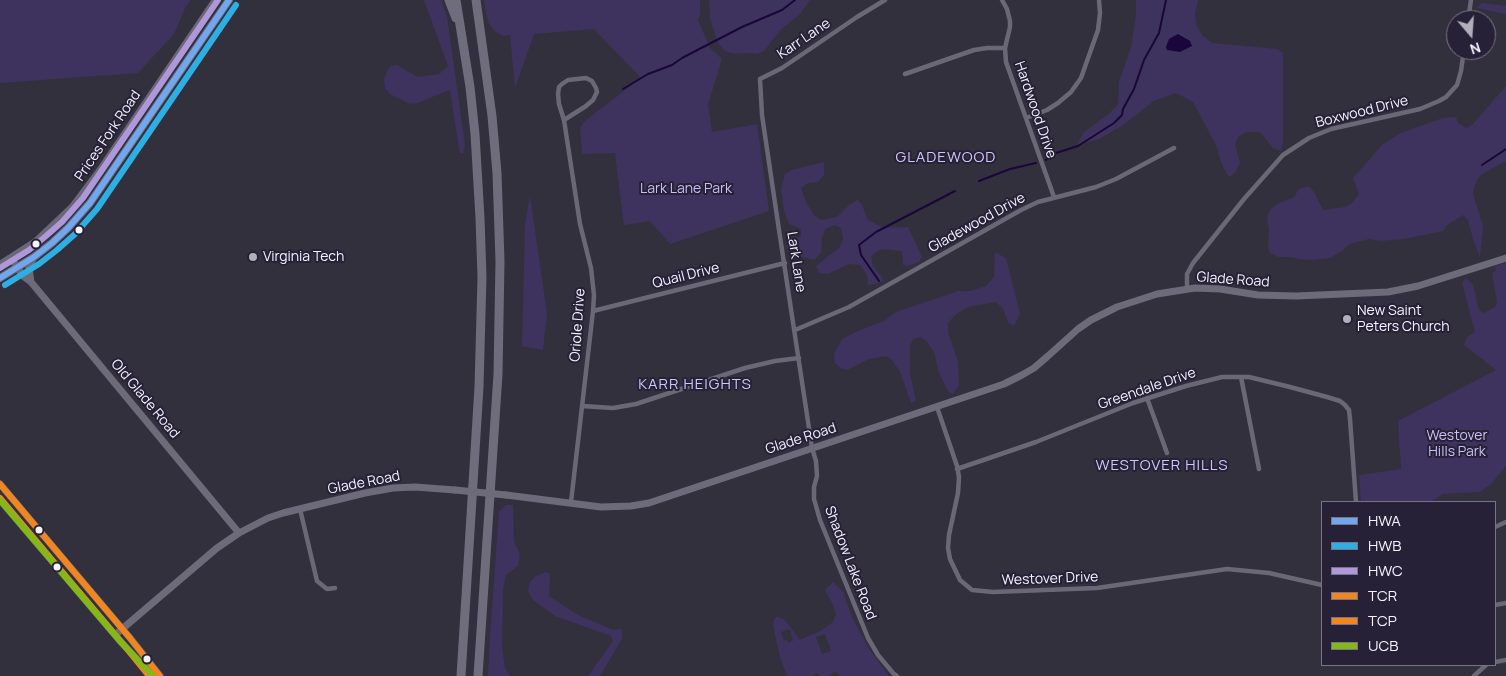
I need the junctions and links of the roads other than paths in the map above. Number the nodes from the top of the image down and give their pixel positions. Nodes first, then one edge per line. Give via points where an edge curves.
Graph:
1 (216, 0) edge
2 (229, 0) edge
3 (449, 0) edge
4 (456, 0) edge
5 (476, 0) edge
6 (885, 0) edge
7 (1002, 0) edge
8 (1099, 0) edge
9 (462, 34) junction
10 (1005, 48) junction
11 (1463, 60) edge
12 (905, 74) dead end
13 (760, 79) joint
14 (1026, 118) junction
15 (564, 120) junction
16 (1174, 148) dead end
17 (1054, 198) junction
18 (34, 257) junction
19 (12, 258) junction
20 (1506, 258) edge
21 (785, 263) junction
22 (0, 265) edge
23 (18, 268) junction
24 (0, 278) edge
25 (31, 282) junction
26 (1187, 289) junction
27 (593, 311) junction
28 (795, 330) junction
29 (799, 358) junction
30 (1241, 377) junction
31 (1147, 398) junction
32 (582, 406) junction
33 (937, 407) junction
34 (812, 448) junction
35 (1166, 453) dead end
36 (1259, 469) dead end
37 (957, 470) junction
38 (0, 484) edge
39 (0, 500) edge
40 (1356, 501) edge
41 (571, 502) junction
42 (300, 509) junction
43 (239, 532) junction
44 (1321, 585) edge
45 (335, 588) dead end
46 (122, 629) junction
47 (115, 635) junction
48 (1485, 666) edge
49 (153, 676) edge
50 (160, 676) edge
51 (461, 676) edge
52 (478, 676) edge
53 (897, 676) edge
54 (1474, 676) edge

1 - 19 main road, Prices Fork Road via 73,207 48,232
2 - 18 main road, Prices Fork Road via 97,194 68,228
3 - 9 highway
4 - 9 highway
5 - 52 highway via 492,116 500,261 498,374
6 - 13 street, Karr Lane
7 - 10 street, Hardwood Drive via 1010,21
8 - 14 street via 1098,30 1081,78 1058,103
9 - 51 highway via 477,158 482,286
10 - 12 street via 974,50
10 - 14 street, Hardwood Drive via 1006,62
11 - 26 street, Boxwood Drive via 1452,91 1439,101 1420,109 1331,129 1309,138 1284,155 1193,263 1187,274
13 - 21 street, Lark Lane via 762,114
14 - 17 street, Hardwood Drive
15 - 15 street, Oriole Drive via 593,100 596,88 589,79 568,80 560,87 559,104
15 - 27 street, Oriole Drive via 592,280
16 - 17 street, Gladewood Drive via 1116,179
17 - 28 street, Gladewood Drive via 1021,210 849,307
18 - 23 main road, Prices Fork Road
18 - 25 street via 29,268
19 - 22 main road, Prices Fork Road
19 - 23 street, Old Glade Road
20 - 26 street, Glade Road via 1418,286 1372,293 1296,296
21 - 27 street, Quail Drive
21 - 28 street, Lark Lane
23 - 24 main road, Prices Fork Road
23 - 25 street, Old Glade Road
25 - 43 street, Old Glade Road
26 - 33 street, Glade Road via 1157,294 1105,312 1078,329 1022,376
27 - 32 street, Oriole Drive
28 - 29 street, Lark Lane
29 - 32 street via 753,365 631,406
29 - 34 street, Lark Lane
30 - 31 street, Greendale Drive via 1206,380
30 - 36 street
30 - 40 street, Greendale Drive via 1327,397 1340,401 1347,408
31 - 35 street
31 - 37 street, Greendale Drive
32 - 41 street, Oriole Drive
33 - 34 street, Glade Road
33 - 37 street, Westover Drive
34 - 41 street, Glade Road via 648,503 613,507
34 - 53 street, Shadow Lake Road via 817,476 814,499 820,520 868,638
37 - 44 street, Westover Drive via 958,493 948,548 958,577 974,590 1097,588 1227,569
38 - 46 street
39 - 47 street
41 - 42 street, Glade Road, bridge via 415,487 365,493
42 - 43 street, Glade Road via 268,518
42 - 45 street via 317,581 327,589
43 - 46 street, Glade Road
46 - 47 street, Glade Road
46 - 50 street
47 - 49 street
48 - 54 street

